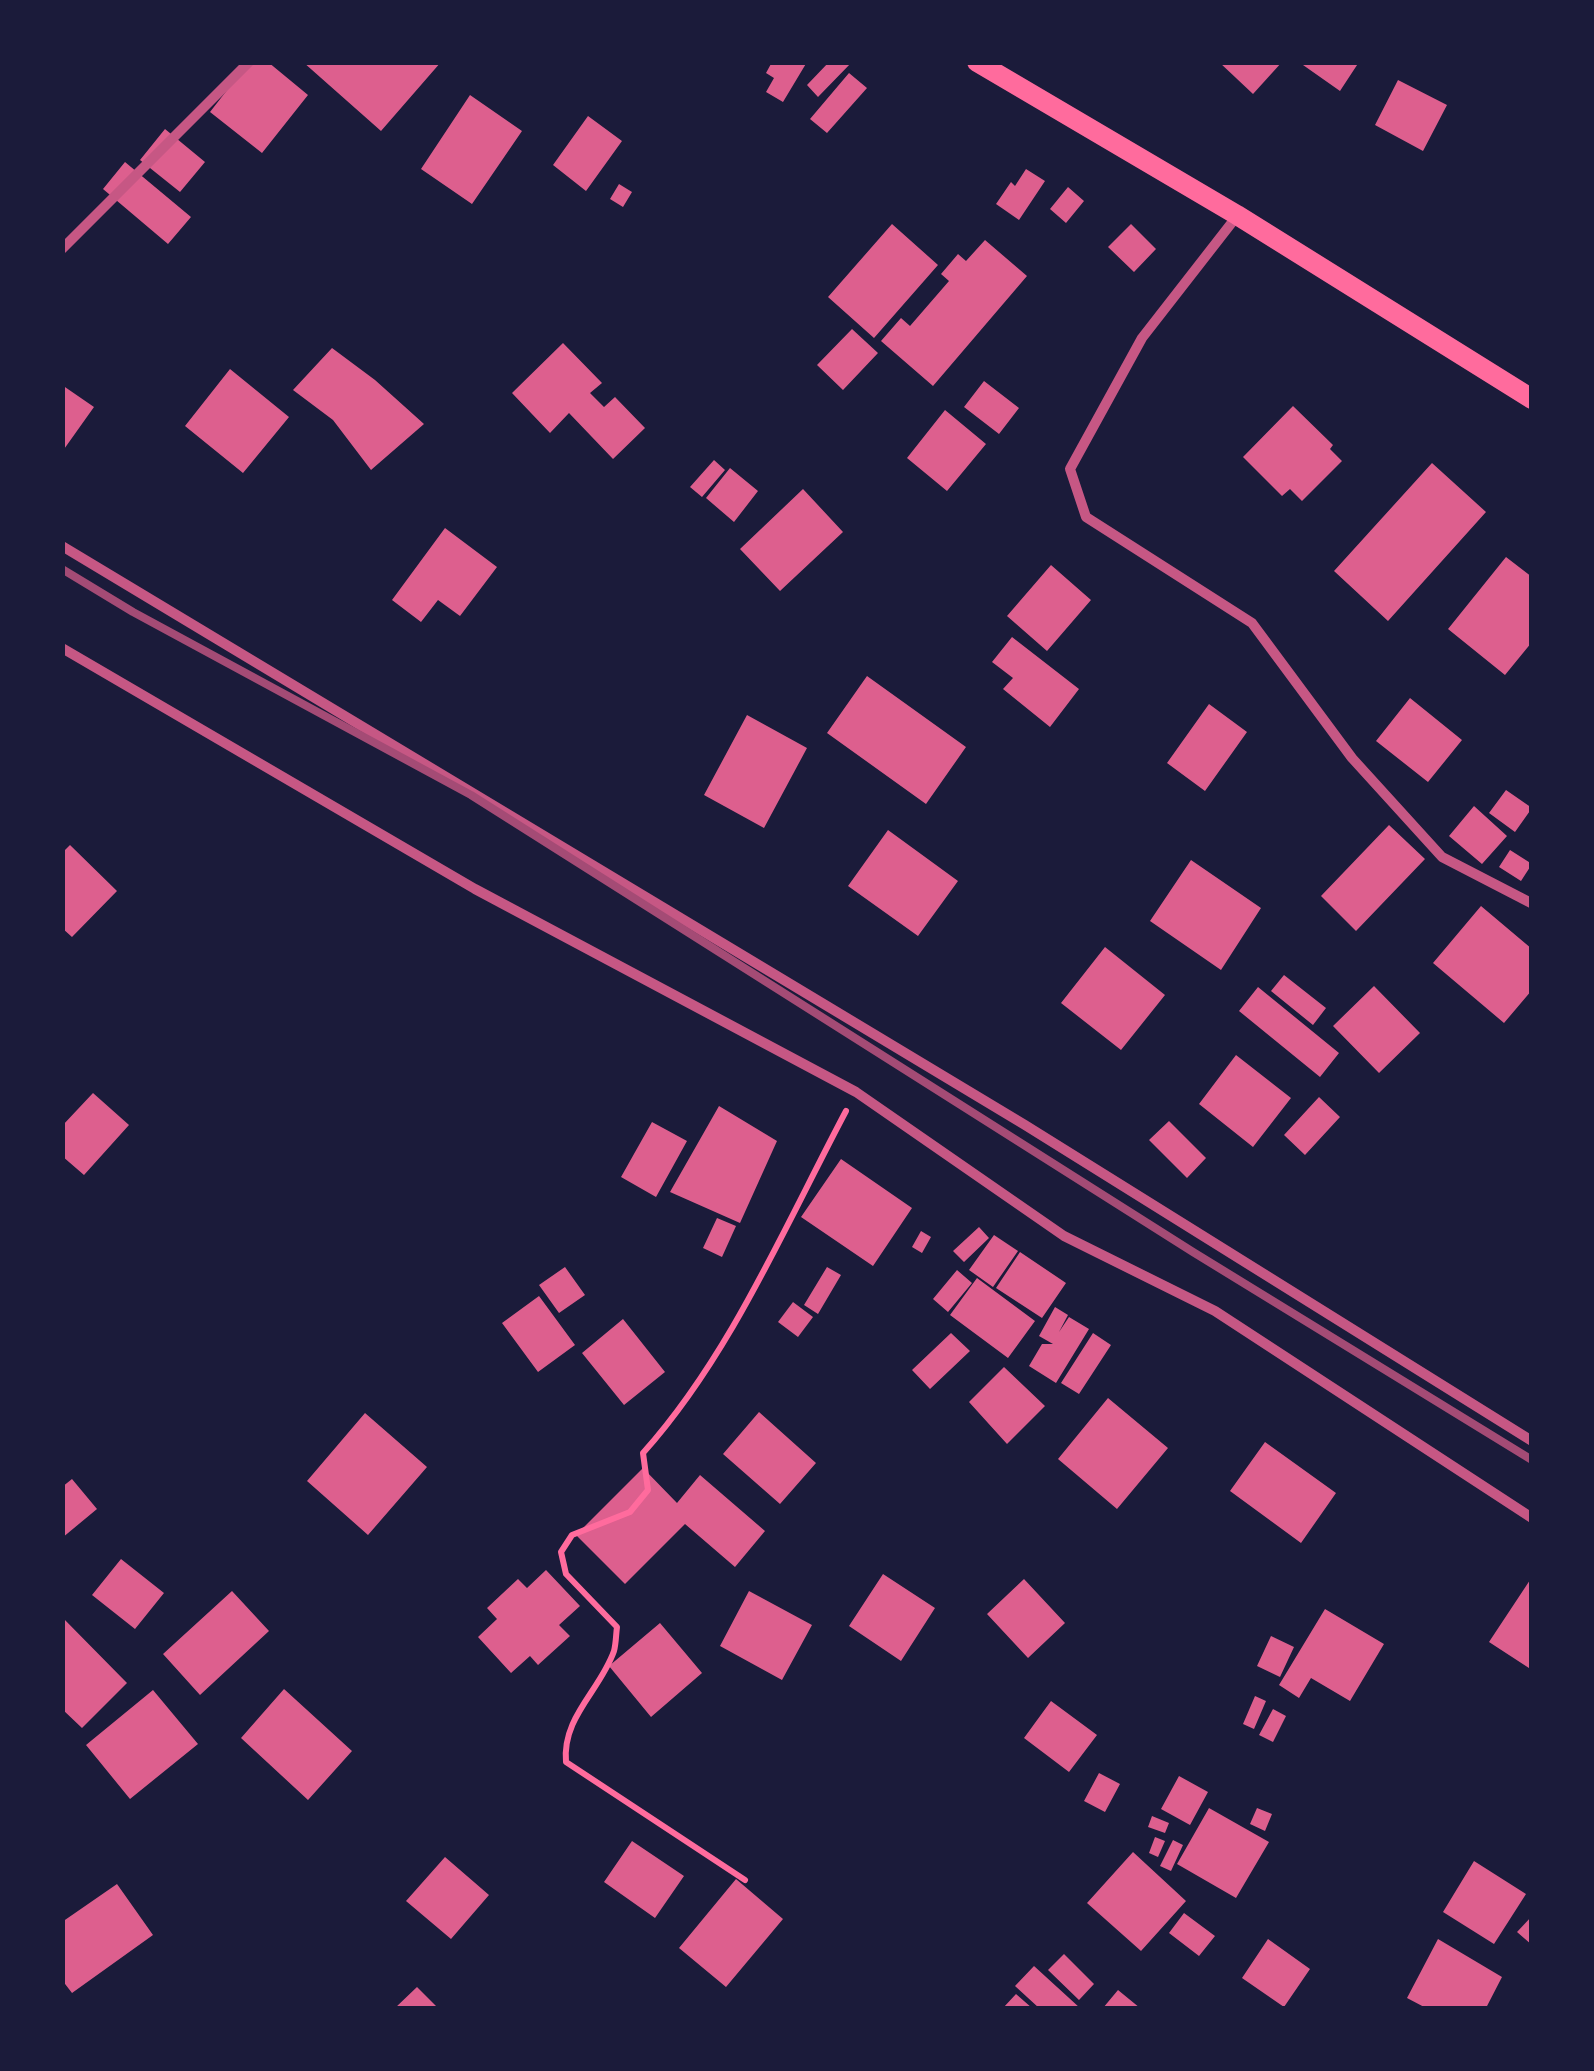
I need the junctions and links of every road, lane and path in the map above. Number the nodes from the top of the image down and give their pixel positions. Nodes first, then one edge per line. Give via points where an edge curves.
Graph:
1 (249, 62) edge
2 (977, 62) edge
3 (1237, 215) junction
4 (62, 249) edge
5 (1532, 399) edge
6 (62, 546) edge
7 (62, 648) edge
8 (1531, 904) edge
9 (856, 1092) junction
10 (1532, 1441) edge
11 (1532, 1518) edge
12 (745, 1880) dead end

1 - 4 street
2 - 3 main road
3 - 5 main road
3 - 8 street via 1142,338 1091,426 1070,469 1086,517 1252,623 1352,758 1442,857
6 - 10 street via 1025,1124
7 - 9 street via 475,890
9 - 11 street via 1064,1236 1214,1311
9 - 12 path via 715,1357 642,1453 648,1490 630,1512 572,1534 561,1552 566,1574 617,1627 614,1650 569,1730 566,1762

